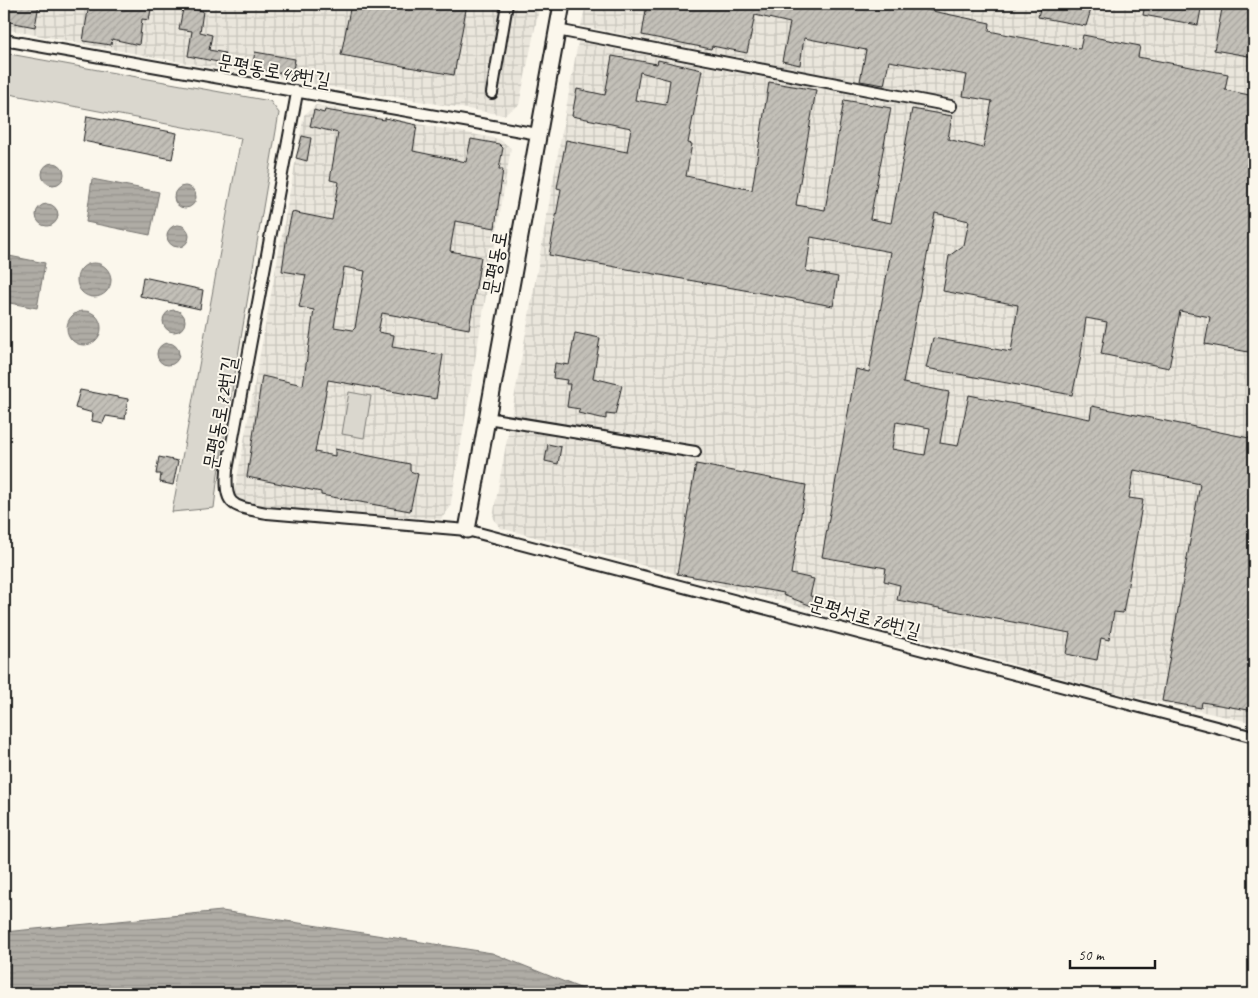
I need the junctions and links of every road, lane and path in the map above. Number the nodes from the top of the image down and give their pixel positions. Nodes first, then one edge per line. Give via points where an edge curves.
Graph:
1 (507, 4) edge
2 (562, 4) edge
3 (557, 30) junction
4 (4, 40) edge
5 (297, 93) junction
6 (492, 93) dead end
7 (951, 106) dead end
8 (538, 134) junction
9 (487, 418) junction
10 (695, 452) dead end
11 (467, 530) junction
12 (1254, 737) edge

1 - 6 street
2 - 3 main road, 문평동로
3 - 7 street
3 - 8 main road, 문평동로
4 - 5 street, 문평동로48번길
5 - 8 street, 문평동로48번길
5 - 11 street, 문평동로72번길 via 226,470 228,499 238,507 267,513
8 - 9 main road, 문평동로
9 - 10 street
9 - 11 main road, 문평동로
11 - 12 street, 문평서로76번길

